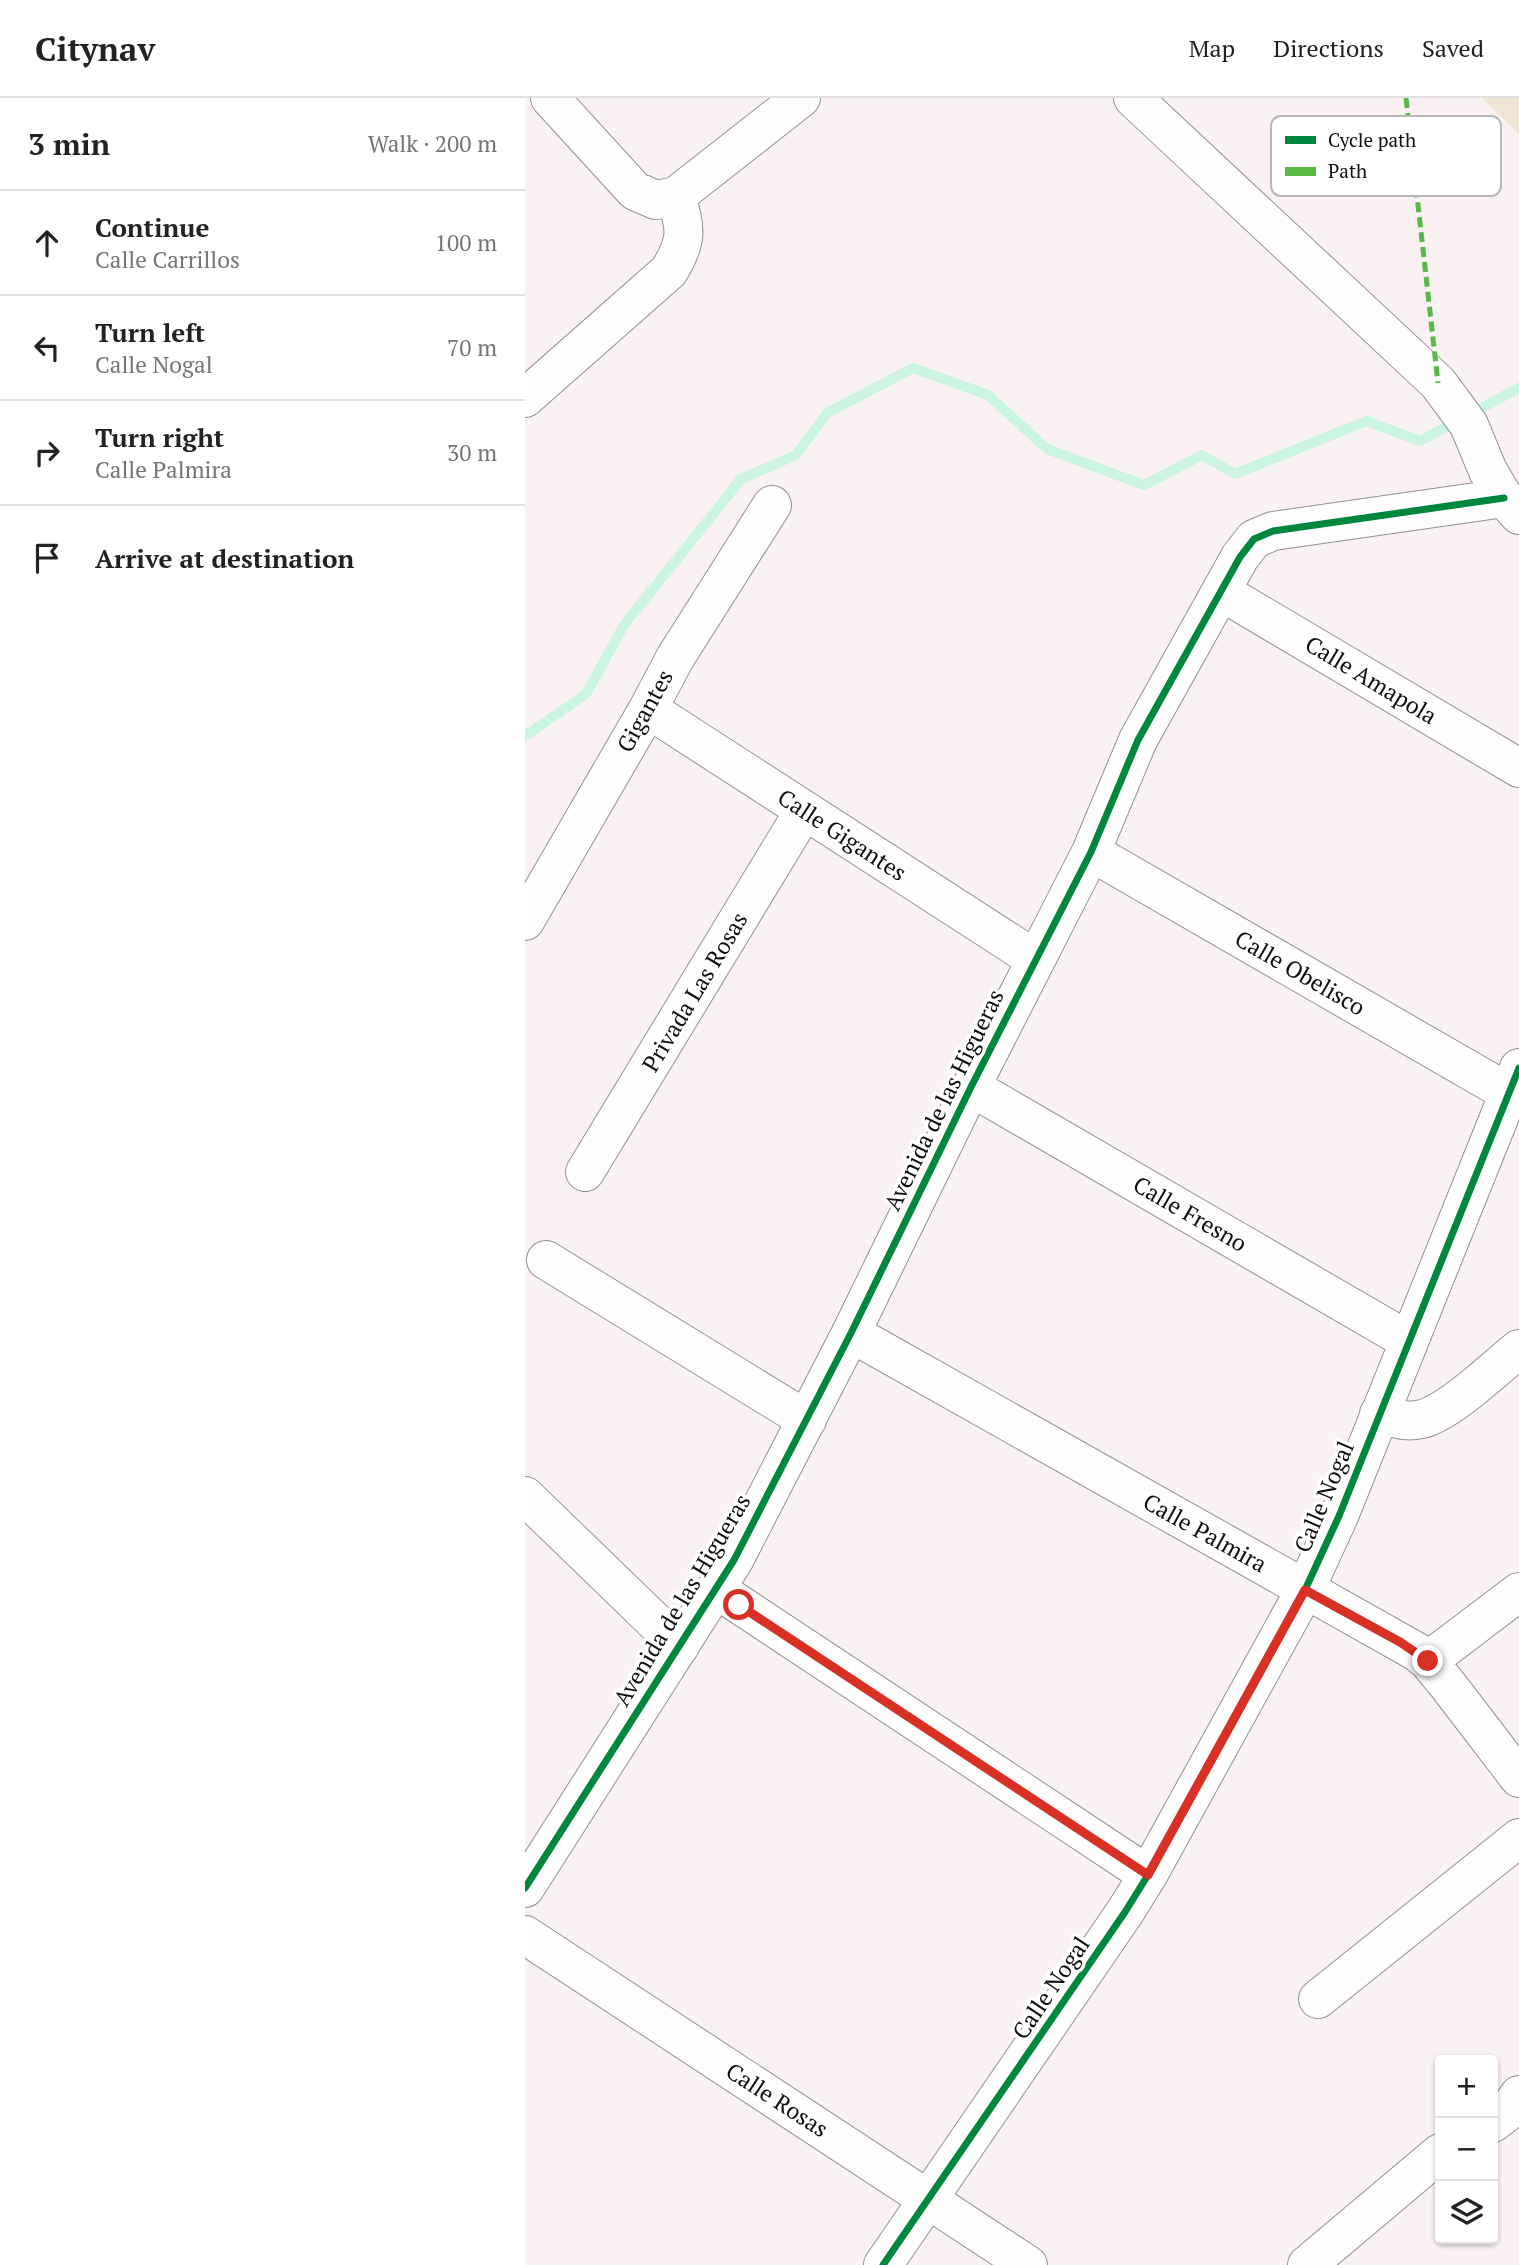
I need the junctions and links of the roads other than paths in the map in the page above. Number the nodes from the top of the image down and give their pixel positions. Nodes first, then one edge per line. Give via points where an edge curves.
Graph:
1 (550, 98) edge
2 (801, 98) edge
3 (1133, 98) edge
4 (675, 196) junction
5 (525, 398) edge
6 (772, 505) dead end
7 (1511, 507) edge
8 (1222, 592) junction
9 (648, 709) junction
10 (1519, 768) edge
11 (804, 811) junction
12 (1091, 852) junction
13 (525, 921) edge
14 (1035, 959) junction
15 (1514, 1081) edge
16 (971, 1087) junction
17 (585, 1172) dead end
18 (546, 1259) dead end
19 (851, 1333) junction
20 (1409, 1340) junction
21 (1519, 1349) edge
22 (1379, 1414) junction
23 (807, 1420) junction
24 (525, 1496) edge
25 (716, 1590) junction
26 (1305, 1590) junction
27 (1519, 1591) edge
28 (680, 1646) junction
29 (1428, 1661) junction
30 (1519, 1778) edge
31 (1519, 1838) edge
32 (1148, 1875) junction
33 (525, 1888) edge
34 (525, 1935) edge
35 (1318, 1998) dead end
36 (1435, 2157) edge
37 (930, 2200) junction
38 (883, 2265) edge
39 (1028, 2265) edge
40 (1307, 2265) edge

1 - 4 street via 635,191 656,200
2 - 4 street
3 - 7 street via 1438,383 1466,419 1488,471
4 - 5 street via 684,224 682,250 669,271
6 - 9 street, Gigantes
7 - 8 street, Avenida de las Higueras via 1263,534 1240,557
8 - 10 street, Calle Amapola
8 - 12 street, Avenida de las Higueras via 1138,740
9 - 11 street, Calle Gigantes
9 - 13 street, Gigantes
11 - 14 street, Calle Gigantes
11 - 17 street, Privada Las Rosas
12 - 14 street, Avenida de las Higueras
12 - 15 street, Calle Obelisco
14 - 16 street, Avenida de las Higueras
15 - 20 street, Calle Nogal
16 - 19 street, Avenida de las Higueras
16 - 20 street, Calle Fresno
18 - 23 street
19 - 23 street, Avenida de las Higueras
19 - 26 street, Calle Palmira
20 - 22 street, Calle Nogal
21 - 22 street via 1430,1416 1408,1421
22 - 26 street, Calle Nogal
23 - 25 street, Avenida de las Higueras
24 - 28 street
25 - 28 street, Avenida de las Higueras
25 - 32 street
26 - 29 street, Calle Palmira
26 - 32 street, Calle Nogal
27 - 29 street
28 - 33 street, Avenida de las Higueras
29 - 30 street, Calle Palmira
31 - 35 street
32 - 37 street, Calle Nogal
34 - 37 street, Calle Rosas
36 - 40 street
37 - 38 street, Calle Nogal
37 - 39 street, Calle Rosas

